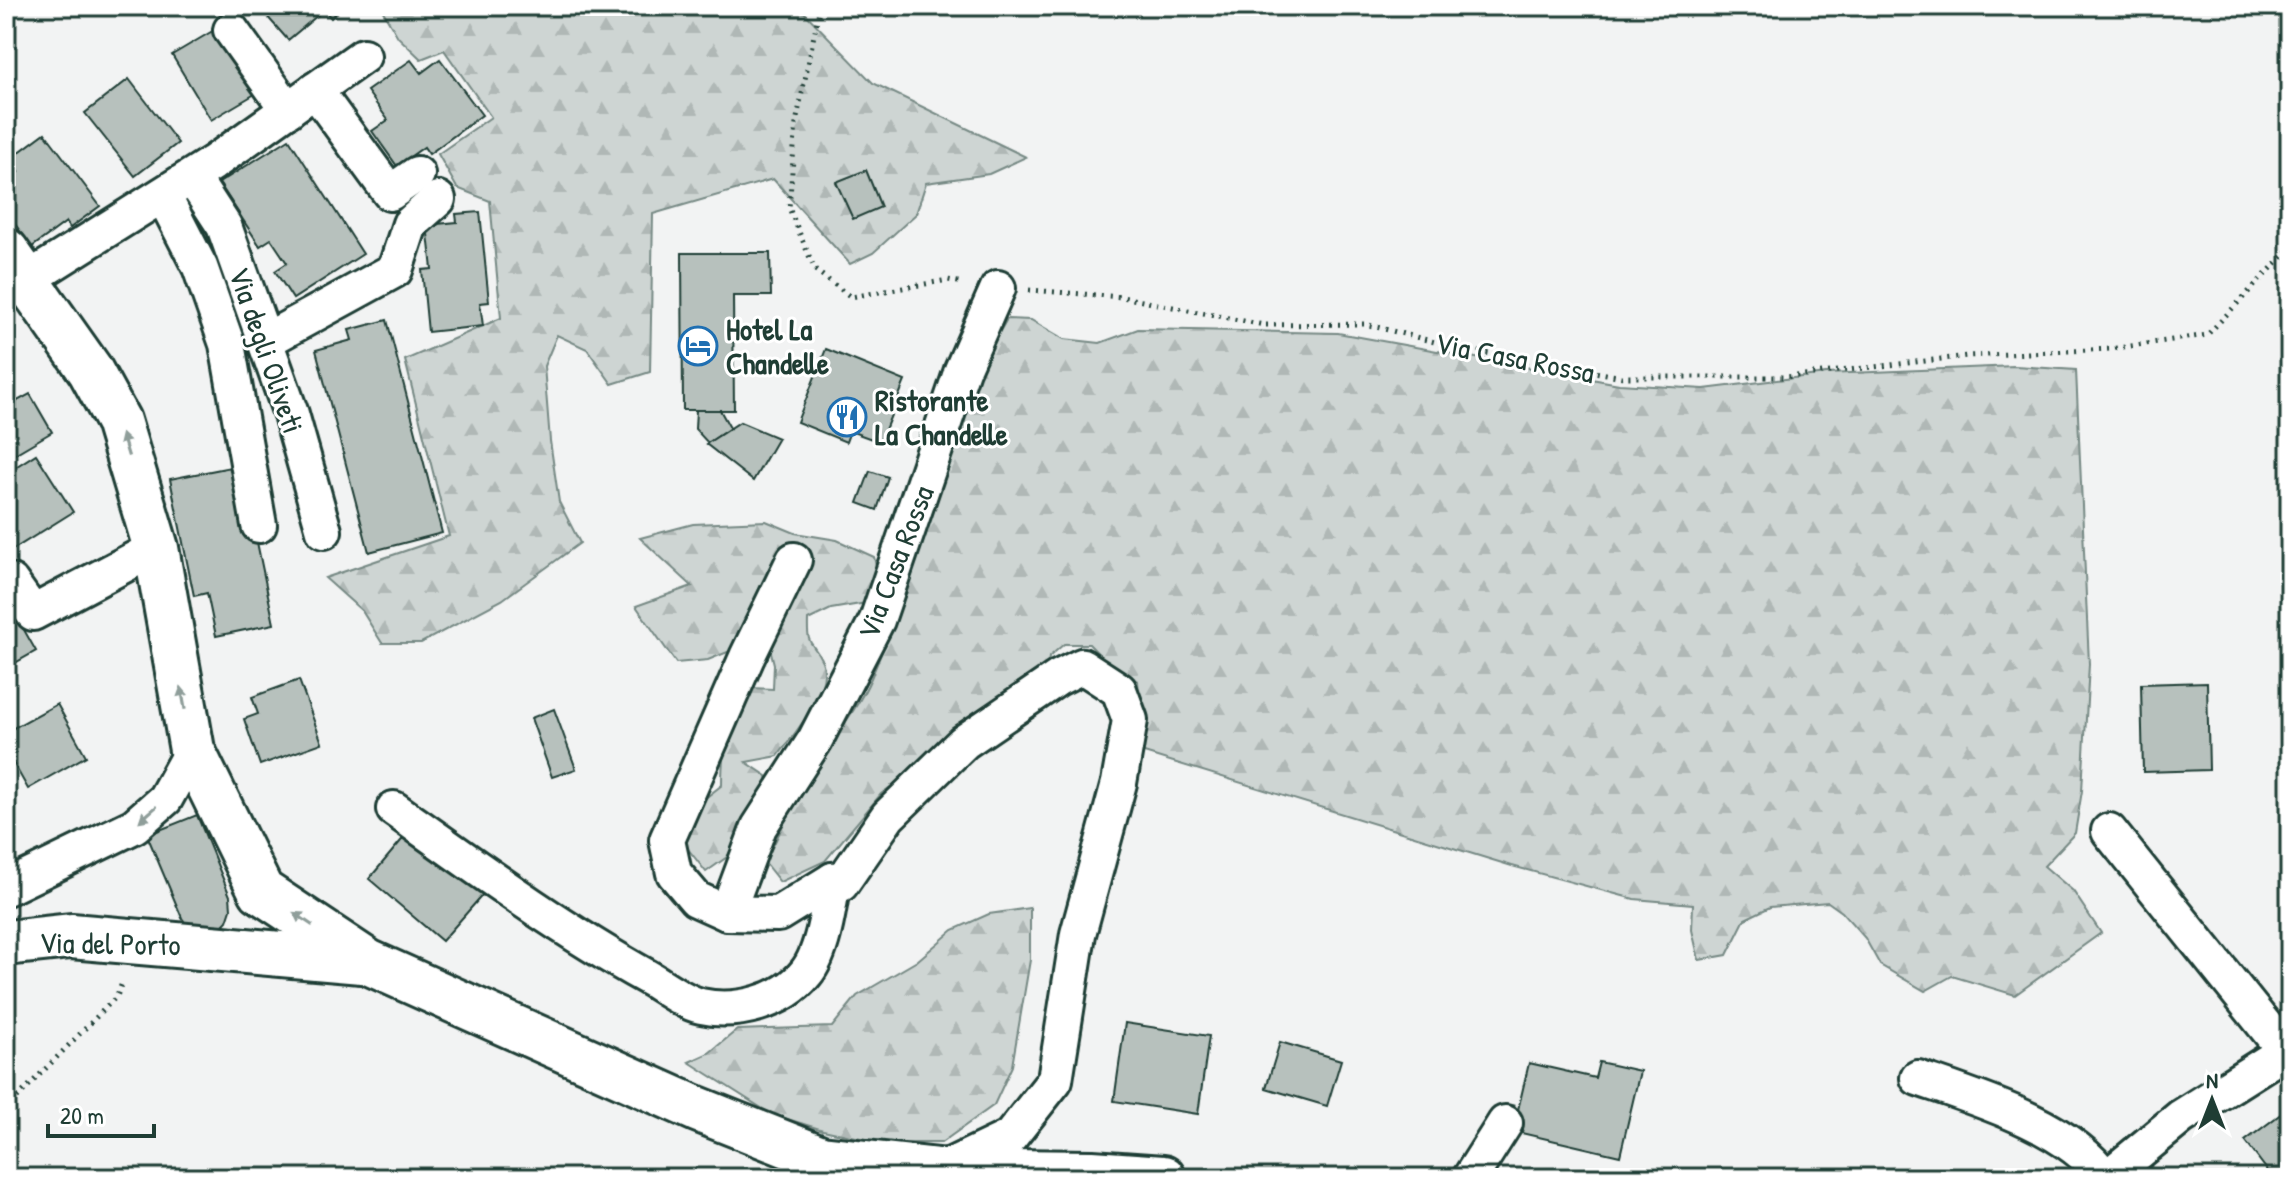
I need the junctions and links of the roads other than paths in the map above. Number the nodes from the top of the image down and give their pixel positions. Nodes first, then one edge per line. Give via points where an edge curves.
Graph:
1 (231, 30) dead end
2 (363, 56) dead end
3 (302, 100) junction
4 (192, 177) junction
5 (163, 195) junction
6 (13, 275) edge
7 (998, 288) road end
8 (265, 341) junction
9 (259, 525) dead end
10 (324, 531) dead end
11 (156, 548) junction
12 (794, 560) dead end
13 (11, 582) dead end
14 (192, 750) junction
15 (394, 809) dead end
16 (2109, 831) dead end
17 (833, 880) junction
18 (6, 888) edge
19 (261, 891) junction
20 (727, 913) junction
21 (6, 943) edge
22 (215, 947) junction
23 (368, 962) junction
24 (2288, 1050) edge
25 (1918, 1078) dead end
26 (1505, 1123) dead end
27 (939, 1171) junction
28 (1090, 1175) edge
29 (1163, 1178) edge
30 (1470, 1178) edge
31 (2106, 1178) edge

1 - 3 street
2 - 3 street
3 - 4 street
3 - 8 street via 390,193 427,186 395,270
4 - 5 street
4 - 8 street, Via degli Oliveti via 224,226
5 - 6 street
5 - 9 street via 200,267 227,344
11 -> 6 main road via 118,421 90,370
7 - 20 street, Via Casa Rossa via 962,370 877,620 815,740 759,827
8 - 10 street, Via degli Oliveti
11 - 13 street via 33,613
14 -> 11 main road
12 - 20 street via 667,840 674,873 696,899
14 -> 18 street via 165,799 134,826
14 - 19 main road
15 - 17 street via 611,957 699,1006 733,1008 775,998 807,972 824,931
16 - 24 street
17 - 20 street via 778,914
17 - 27 street via 841,884 888,816 964,742 1058,678 1082,666 1119,690 1130,720 1119,783 1078,934 1055,1080 1010,1137
19 - 22 main road, Via del Porto via 243,929
23 -> 19 main road
21 - 22 main road, Via del Porto via 71,936
22 - 23 main road, Via del Porto
23 - 27 main road via 697,1109 821,1158
24 - 31 street via 2181,1117
25 - 31 street via 2057,1135 2093,1160
26 - 30 street
27 - 28 main road
28 - 29 main road

